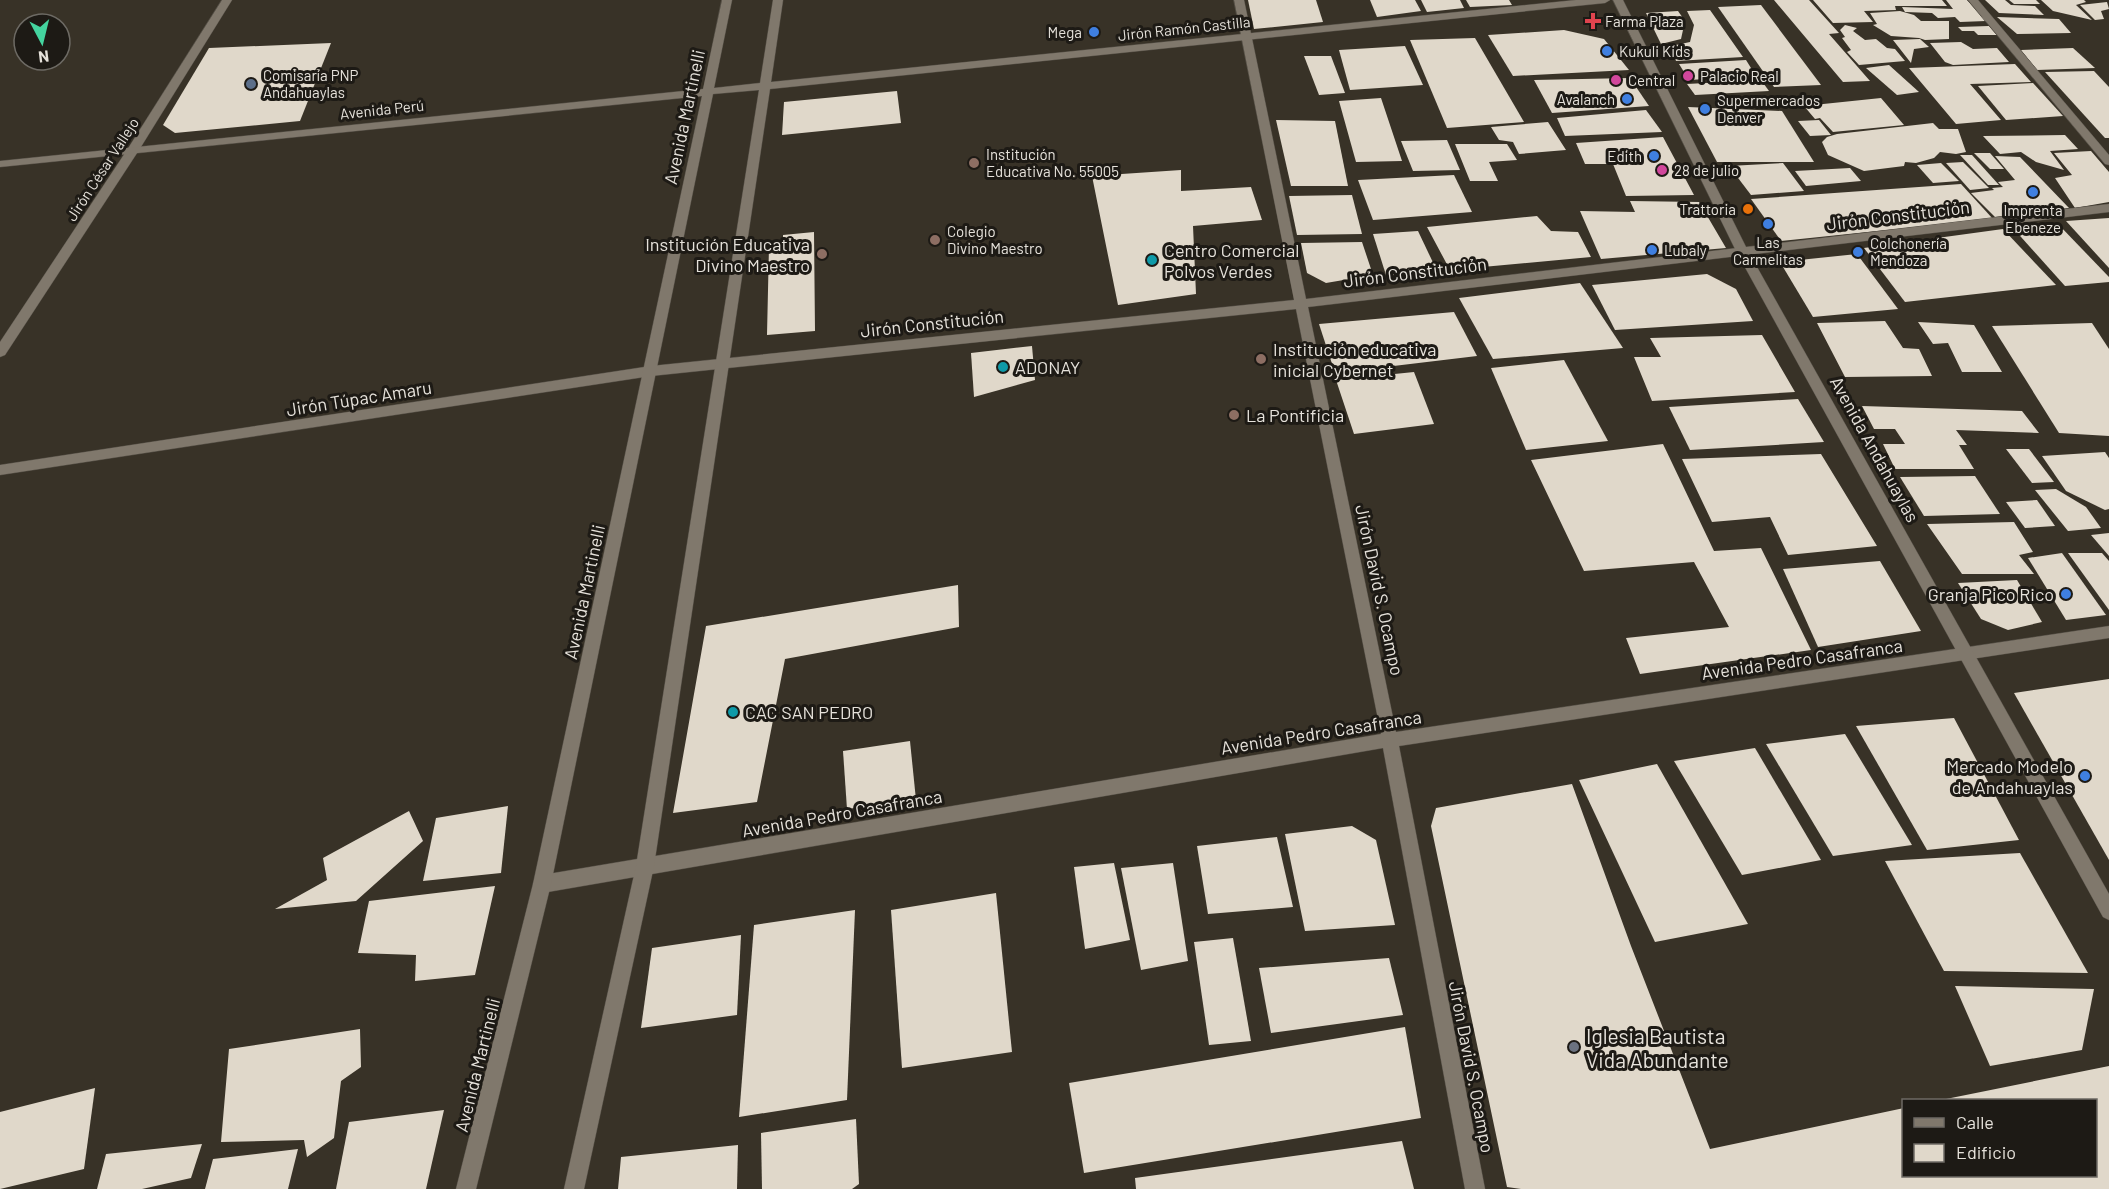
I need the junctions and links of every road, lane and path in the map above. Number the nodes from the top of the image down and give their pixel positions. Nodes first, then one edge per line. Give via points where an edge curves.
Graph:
1 (227, 0) edge
2 (727, 0) edge
3 (778, 0) edge
4 (1239, 0) edge
5 (1605, 0) edge
6 (1618, 0) edge
7 (1973, 0) edge
8 (1248, 37) junction
9 (767, 86) junction
10 (710, 91) junction
11 (133, 150) junction
12 (2109, 162) edge
13 (0, 164) edge
14 (2109, 208) edge
15 (1742, 251) junction
16 (1301, 304) junction
17 (0, 352) edge
18 (724, 362) junction
19 (651, 371) junction
20 (0, 470) edge
21 (2109, 632) edge
22 (1967, 654) junction
23 (1390, 740) junction
24 (645, 866) junction
25 (542, 884) junction
26 (2109, 911) edge
27 (466, 1189) edge
28 (574, 1189) edge
29 (1475, 1189) edge

1 - 11 street, Jirón César Vallejo
2 - 10 street, Avenida Martinelli
3 - 9 street
4 - 8 street, Jirón David S. Ocampo
5 - 8 street, Jirón Ramón Castilla
6 - 15 street, Avenida Andahuaylas
7 - 12 street
8 - 9 street, Jirón Ramón Castilla
8 - 16 street, Jirón David S. Ocampo
9 - 10 street, Avenida Perú
9 - 18 street
10 - 11 street, Avenida Perú
10 - 19 street, Avenida Martinelli
11 - 13 street, Avenida Perú
11 - 17 street, Jirón César Vallejo
14 - 15 street, Jirón Constitución
15 - 16 street, Jirón Constitución
15 - 22 street, Avenida Andahuaylas
16 - 18 street, Jirón Constitución
16 - 23 street, Jirón David S. Ocampo
18 - 19 street, Jirón Túpac Amaru
18 - 24 street
19 - 20 street, Jirón Túpac Amaru
19 - 25 street, Avenida Martinelli
21 - 22 street, Avenida Pedro Casafranca
22 - 23 street, Avenida Pedro Casafranca
22 - 26 street, Avenida Andahuaylas
23 - 24 street, Avenida Pedro Casafranca
23 - 29 street, Jirón David S. Ocampo
24 - 25 street, Avenida Pedro Casafranca
24 - 28 street
25 - 27 street, Avenida Martinelli

